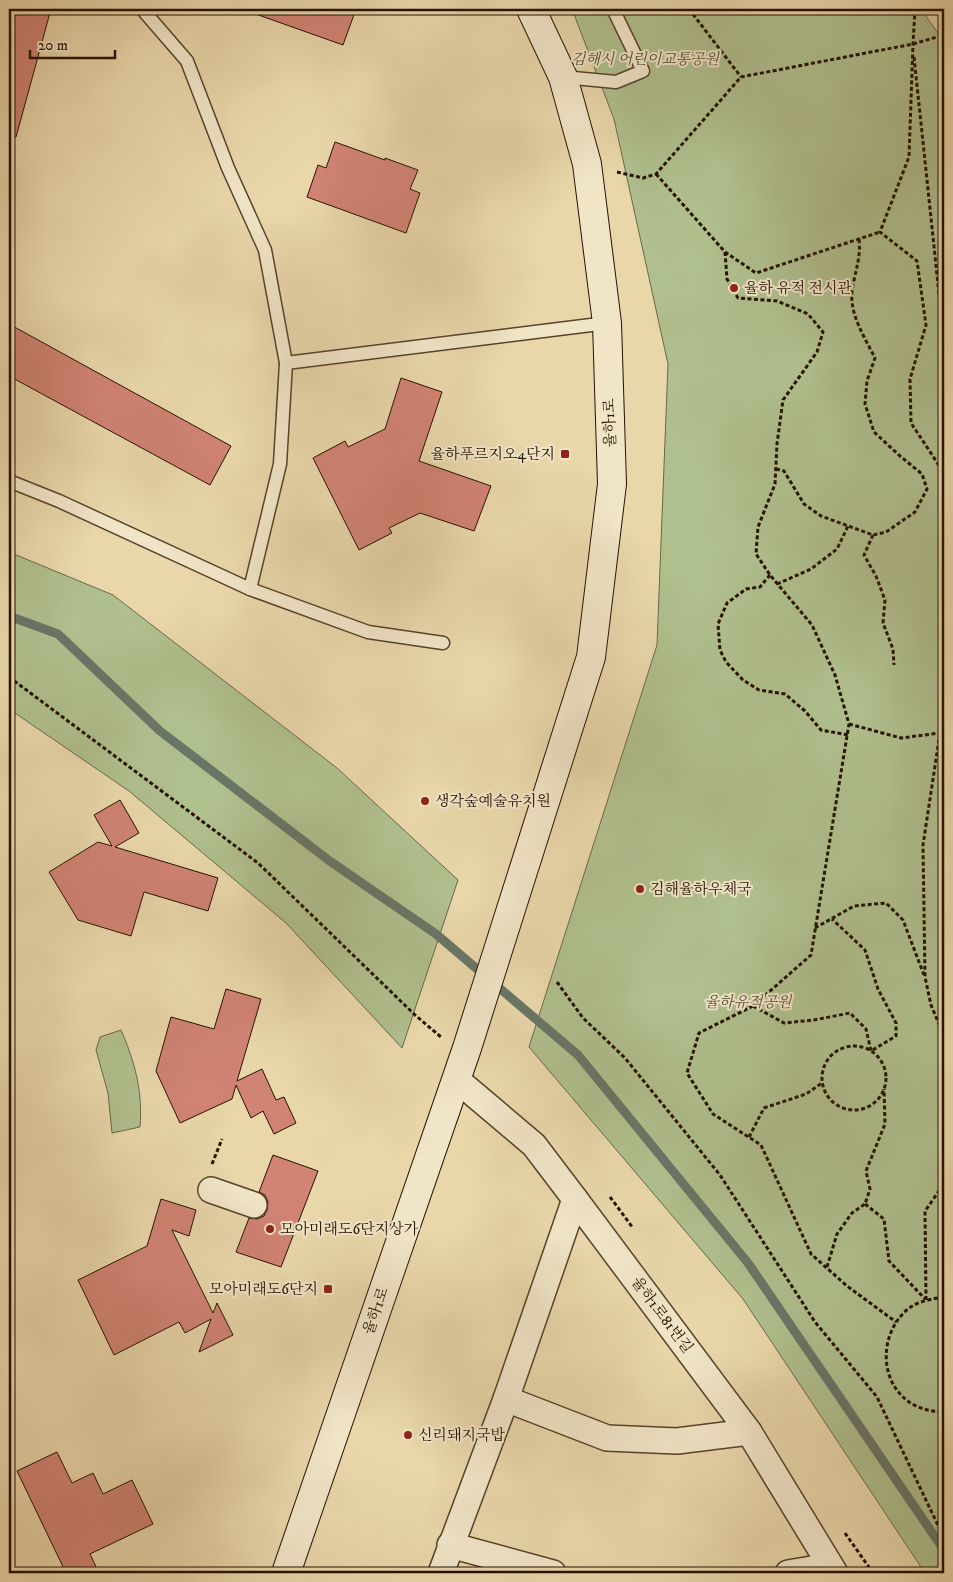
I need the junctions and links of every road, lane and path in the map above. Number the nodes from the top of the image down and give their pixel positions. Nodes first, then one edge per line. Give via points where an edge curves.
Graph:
1 (142, 9) edge
2 (531, 9) edge
3 (613, 9) edge
4 (689, 9) edge
5 (915, 9) edge
6 (944, 35) edge
7 (912, 44) junction
8 (564, 77) junction
9 (740, 77) junction
10 (587, 164) junction
11 (656, 174) junction
12 (880, 232) junction
13 (860, 239) junction
14 (725, 252) junction
15 (607, 324) junction
16 (944, 341) edge
17 (286, 363) junction
18 (776, 469) junction
19 (944, 473) edge
20 (9, 481) edge
21 (848, 526) junction
22 (873, 535) junction
23 (770, 575) junction
24 (777, 584) junction
25 (250, 589) junction
26 (443, 643) dead end
27 (894, 664) dead end
28 (850, 724) junction
29 (944, 728) edge
30 (940, 733) junction
31 (848, 735) junction
32 (832, 919) junction
33 (814, 928) junction
34 (925, 977) junction
35 (557, 982) dead end
36 (753, 1006) junction
37 (944, 1036) edge
38 (871, 1051) junction
39 (456, 1079) junction
40 (822, 1083) junction
41 (884, 1089) junction
42 (749, 1137) junction
43 (222, 1139) dead end
44 (211, 1178) joint
45 (944, 1184) edge
46 (575, 1199) junction
47 (865, 1204) junction
48 (254, 1206) dead end
49 (826, 1268) junction
50 (944, 1297) edge
51 (926, 1300) junction
52 (896, 1322) junction
53 (506, 1399) junction
54 (944, 1412) edge
55 (749, 1432) junction
56 (944, 1538) edge
57 (450, 1545) junction
58 (832, 1570) edge
59 (286, 1573) edge
60 (441, 1573) edge
61 (552, 1573) edge
62 (788, 1573) edge

1 - 17 lane via 187,61 228,168 265,250
2 - 8 street, 율하1로
3 - 8 lane via 643,71 616,82
4 - 9 path
5 - 7 path
6 - 7 path
7 - 9 path
7 - 12 path via 909,157
7 - 16 path
8 - 10 street, 율하1로
9 - 11 path
10 - 11 path via 643,178
10 - 15 street, 율하1로
11 - 14 path
12 - 13 path
12 - 19 path via 917,260 926,325 910,379 911,423
13 - 14 path via 756,273
13 - 22 path via 861,252 852,287 854,315 875,358 867,381 865,404 874,432 922,474 926,489 915,512 886,532
14 - 18 path via 727,279 738,298 777,301 808,314 824,332 817,352 783,400
15 - 17 lane
15 - 39 street, 율하1로 via 612,484 590,657
17 - 25 lane via 280,464
18 - 21 path via 784,471 804,504 821,516
18 - 23 path via 775,484 758,527 756,554
20 - 25 lane
21 - 22 path
21 - 24 path via 837,549 811,569
22 - 27 path via 864,555 885,600 883,623 893,649
23 - 24 path
23 - 31 path via 760,587 746,590 727,603 718,624 720,650 726,662 743,680 759,690 785,694 806,711 821,730
24 - 28 path via 812,625 835,675
25 - 26 lane via 368,632
28 - 30 path via 901,738
28 - 31 path
29 - 30 path
30 - 34 path via 923,845
31 - 33 path
32 - 33 path
32 - 34 path via 854,906 886,904 903,920
32 - 38 path via 865,950 878,989 896,1022 896,1036
33 - 36 path via 811,954
34 - 37 path via 931,1005
35 - 56 path via 583,1018 625,1058 720,1175 815,1322 877,1397
36 - 38 path via 784,1023 850,1013 866,1029
36 - 42 path via 699,1033 687,1073 713,1114
38 - 40 path via 862,1047 841,1048 826,1062
38 - 41 path via 884,1068
39 - 46 street, 율하1로81번길 via 534,1145
39 - 59 street, 율하1로
40 - 41 path via 832,1101 850,1110 871,1105
40 - 42 path via 806,1094 764,1108
41 - 47 path via 885,1124 866,1171 870,1189
42 - 49 path via 761,1145 811,1254
43 - 44 path
44 - 48 street
45 - 51 path via 925,1211
46 - 53 street
46 - 55 street, 율하1로81번길
47 - 49 path via 852,1214 837,1234
47 - 51 path via 884,1219 889,1261
49 - 52 path
50 - 51 path
51 - 52 path via 909,1308
52 - 54 path via 887,1339 885,1358 889,1376 899,1392 913,1404
53 - 55 street via 607,1438 677,1441
53 - 57 street
55 - 58 street, 율하1로81번길
57 - 60 street
57 - 61 street
58 - 62 street, 율하1로81번길

